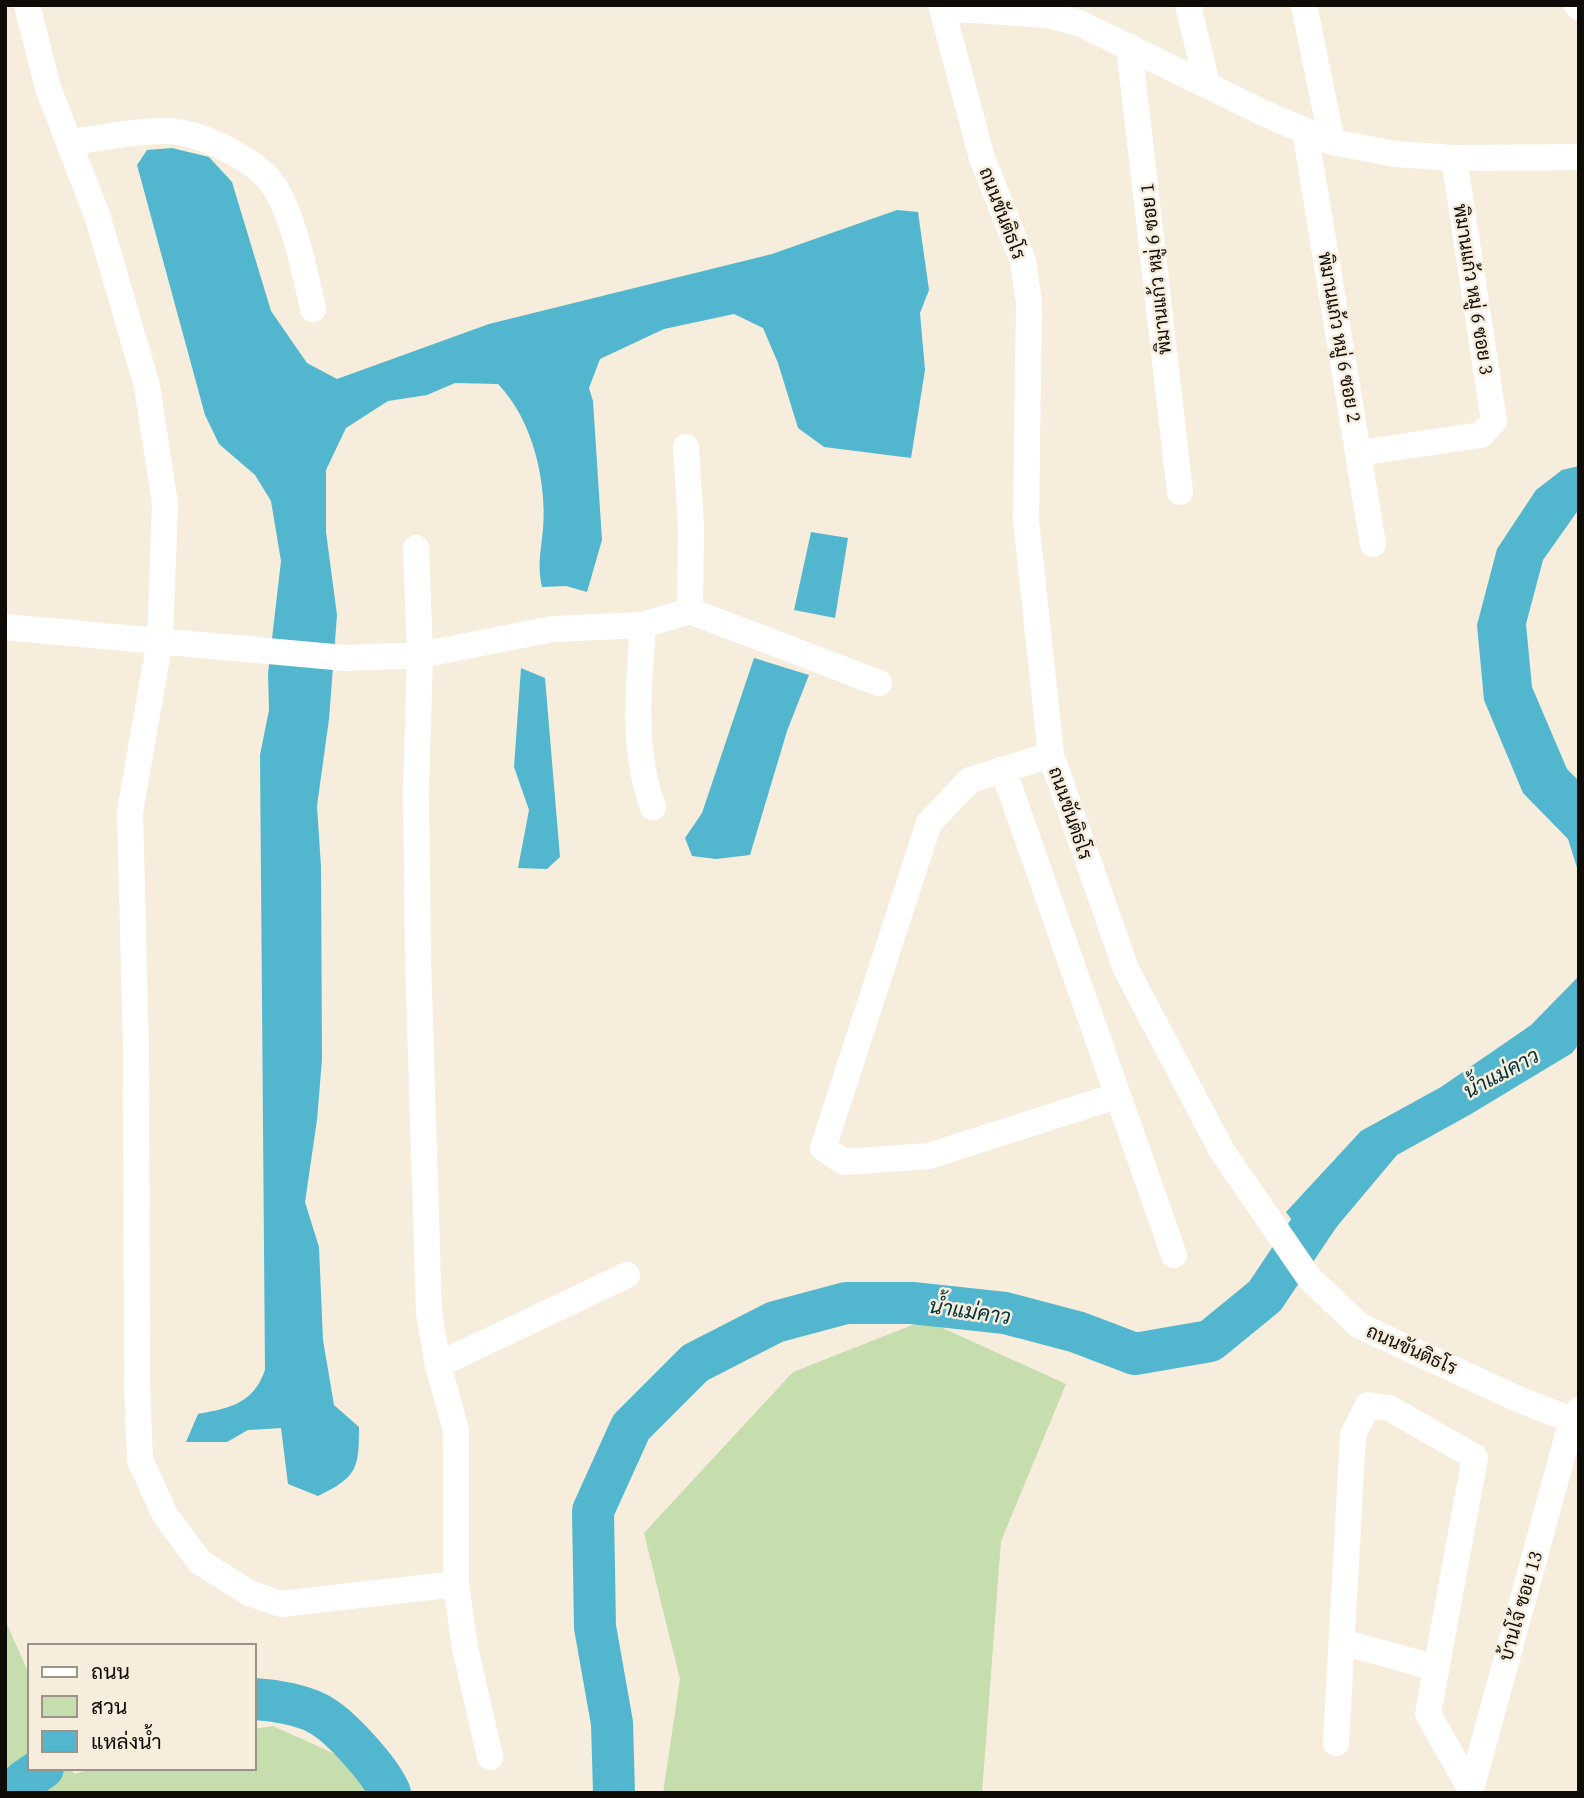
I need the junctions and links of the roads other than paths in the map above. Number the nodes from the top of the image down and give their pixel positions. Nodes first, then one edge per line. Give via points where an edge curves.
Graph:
1 (27, 5) edge
2 (1188, 5) edge
3 (1304, 5) edge
4 (942, 7) edge
5 (1129, 46) junction
6 (1207, 84) junction
7 (1305, 131) junction
8 (69, 142) junction
9 (1332, 142) junction
10 (1579, 157) edge
11 (1454, 158) junction
12 (313, 309) dead end
13 (685, 447) dead end
14 (1359, 453) junction
15 (1180, 492) dead end
16 (1373, 544) dead end
17 (416, 548) dead end
18 (690, 611) junction
19 (643, 625) junction
20 (5, 628) edge
21 (160, 640) junction
22 (420, 655) junction
23 (879, 683) dead end
24 (1051, 755) junction
25 (1003, 769) junction
26 (653, 807) dead end
27 (1116, 1096) junction
28 (1174, 1255) dead end
29 (627, 1275) dead end
30 (438, 1365) junction
31 (1575, 1415) edge
32 (456, 1584) junction
33 (1342, 1642) junction
34 (1436, 1668) junction
35 (1336, 1743) dead end
36 (490, 1757) dead end
37 (1470, 1790) edge

1 - 8 street via 48,88
2 - 6 street
3 - 9 street
4 - 5 street via 1047,15 1077,22
4 - 24 street, ถนนขันติธโร via 982,158 1023,261 1028,302 1026,520
5 - 6 street
5 - 15 street, พิมานแก้ว หมู่ 6 ซอย 1
6 - 7 street
7 - 9 street
7 - 14 street, พิมานแก้ว หมู่ 6 ซอย 2
8 - 12 street via 167,130 198,136 244,160 273,185 293,233
8 - 21 street via 98,218 147,386 165,503
9 - 11 street
10 - 11 street
11 - 14 street, พิมานแก้ว หมู่ 6 ซอย 3 via 1494,421 1481,435
13 - 18 street via 691,526
14 - 16 street, พิมานแก้ว หมู่ 6 ซอย 2
17 - 22 street
18 - 19 street
18 - 23 street
19 - 22 street via 553,629
19 - 26 street via 638,709 641,775
20 - 21 street
21 - 22 street via 345,658
21 - 32 street via 130,813 140,1460 165,1515 200,1562 249,1593 281,1604
22 - 30 street via 418,960 429,1313
24 - 25 street
24 - 31 street, ถนนขันติธโร via 1126,969 1222,1151 1310,1279 1360,1326 1520,1400
25 - 27 street
25 - 27 street via 970,780 929,823 823,1148 844,1162 929,1156
27 - 28 street
29 - 30 street
30 - 32 street via 456,1430
31 - 37 street, บ้านโจ้ ซอย 13
32 - 36 street via 465,1648
33 - 34 street
33 - 34 street via 1353,1435 1368,1405 1389,1408 1475,1457
33 - 35 street
34 - 37 street via 1428,1714

